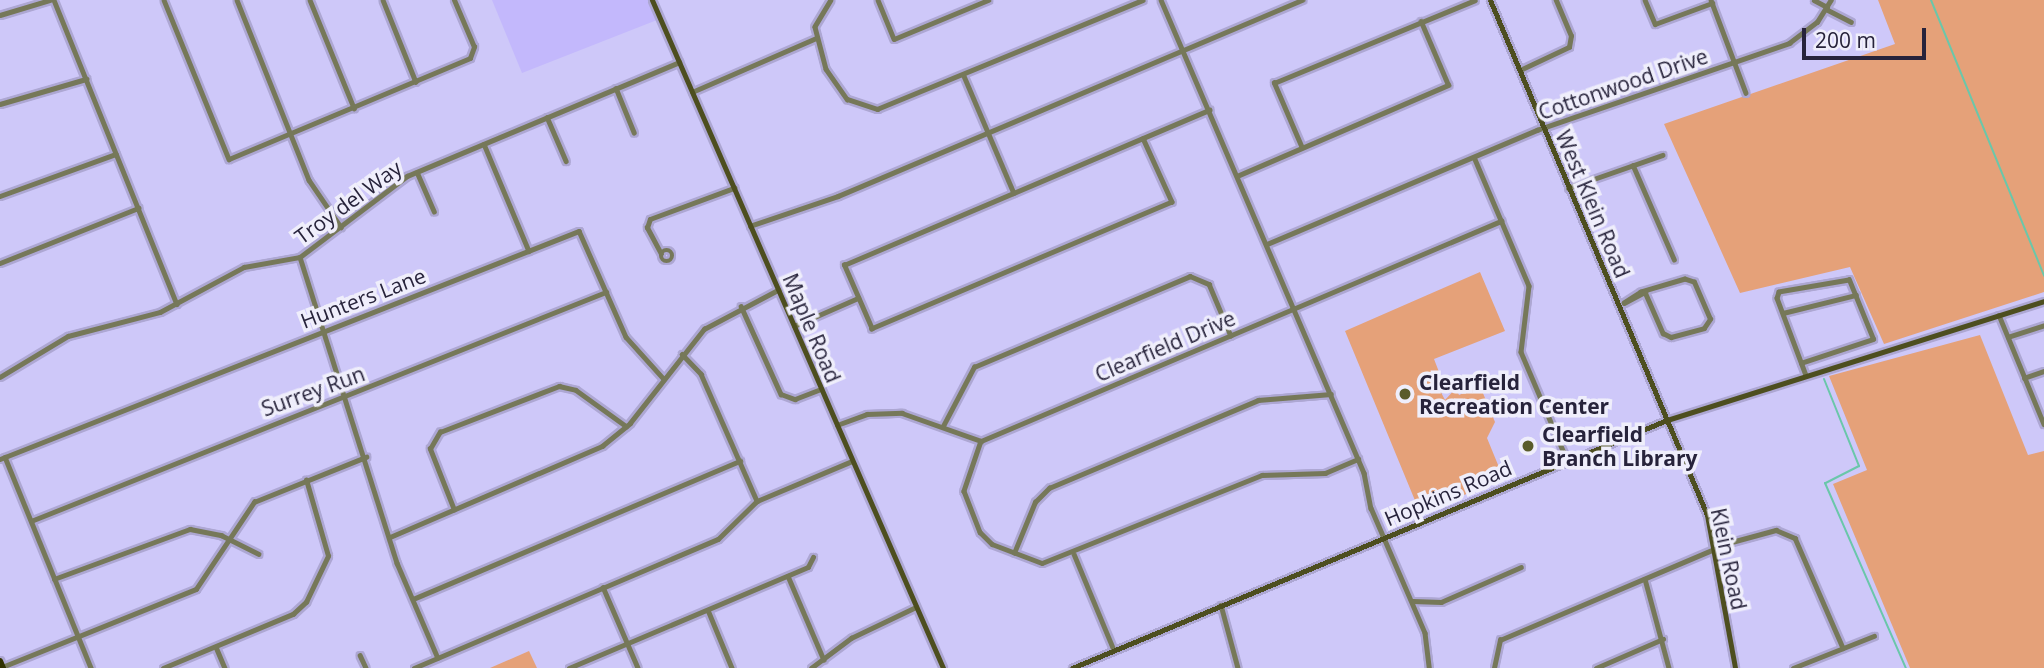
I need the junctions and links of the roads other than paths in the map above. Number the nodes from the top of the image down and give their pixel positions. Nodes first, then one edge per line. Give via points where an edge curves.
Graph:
1 (52, 0) edge
2 (164, 0) edge
3 (237, 0) edge
4 (310, 0) edge
5 (383, 0) edge
6 (454, 0) edge
7 (652, 0) edge
8 (831, 0) edge
9 (878, 0) edge
10 (988, 0) edge
11 (1143, 0) edge
12 (1161, 0) edge
13 (1302, 0) edge
14 (1475, 0) edge
15 (1490, 0) edge
16 (1556, 0) edge
17 (1645, 0) edge
18 (1814, 0) edge
19 (1831, 0) edge
20 (1712, 1) edge
21 (1827, 8) junction
22 (0, 15) edge
23 (1421, 22) junction
24 (1851, 22) dead end
25 (816, 38) junction
26 (1183, 50) junction
27 (679, 62) junction
28 (1736, 62) junction
29 (1520, 70) junction
30 (964, 76) junction
31 (86, 79) junction
32 (416, 82) junction
33 (616, 88) junction
34 (692, 92) junction
35 (1746, 93) dead end
36 (0, 104) edge
37 (354, 108) junction
38 (1209, 110) junction
39 (547, 117) junction
40 (1545, 128) junction
41 (634, 132) dead end
42 (988, 132) junction
43 (291, 134) junction
44 (1143, 138) junction
45 (484, 144) junction
46 (1302, 148) junction
47 (116, 155) junction
48 (1662, 155) dead end
49 (1474, 157) junction
50 (566, 160) dead end
51 (1633, 165) junction
52 (417, 172) junction
53 (1237, 176) junction
54 (734, 188) junction
55 (1568, 188) junction
56 (1014, 193) junction
57 (0, 196) edge
58 (138, 208) junction
59 (434, 211) dead end
60 (1501, 221) junction
61 (750, 226) junction
62 (341, 227) junction
63 (1267, 244) junction
64 (529, 251) junction
65 (661, 254) dead end
66 (300, 257) junction
67 (1674, 259) dead end
68 (0, 263) edge
69 (778, 290) junction
70 (606, 292) junction
71 (1645, 292) junction
72 (1856, 295) junction
73 (858, 298) junction
74 (2044, 301) edge
75 (177, 304) junction
76 (1621, 304) junction
77 (741, 306) junction
78 (1294, 308) junction
79 (1783, 313) junction
80 (1999, 314) junction
81 (2044, 325) edge
82 (794, 326) junction
83 (323, 329) junction
84 (1231, 335) junction
85 (2007, 337) junction
86 (682, 354) junction
87 (1801, 363) junction
88 (2044, 371) edge
89 (1806, 375) junction
90 (0, 377) edge
91 (663, 378) junction
92 (2024, 378) junction
93 (821, 389) junction
94 (1331, 394) junction
95 (344, 398) junction
96 (1667, 420) junction
97 (2044, 424) edge
98 (836, 425) junction
99 (626, 426) junction
100 (943, 426) junction
101 (981, 441) junction
102 (366, 457) junction
103 (3, 458) edge
104 (1358, 459) junction
105 (1567, 460) junction
106 (740, 461) junction
107 (852, 461) junction
108 (306, 480) junction
109 (757, 501) junction
110 (454, 510) junction
111 (31, 521) junction
112 (390, 537) junction
113 (1384, 537) junction
114 (229, 538) junction
115 (1713, 549) junction
116 (1014, 553) junction
117 (259, 554) dead end
118 (1074, 554) junction
119 (813, 557) dead end
120 (1521, 567) dead end
121 (788, 576) junction
122 (54, 579) junction
123 (1645, 579) junction
124 (603, 587) junction
125 (413, 599) junction
126 (1413, 601) junction
127 (1221, 605) junction
128 (916, 607) junction
129 (708, 610) junction
130 (77, 636) junction
131 (1874, 636) dead end
132 (1664, 639) junction
133 (627, 643) junction
134 (216, 646) junction
135 (1843, 648) junction
136 (1114, 650) junction
137 (360, 654) dead end
138 (438, 658) junction
139 (824, 660) junction
140 (2, 665) edge
141 (1600, 667) edge
142 (91, 668) edge
143 (163, 668) edge
144 (225, 668) edge
145 (366, 668) edge
146 (414, 668) edge
147 (569, 668) edge
148 (638, 668) edge
149 (733, 668) edge
150 (811, 668) edge
151 (943, 668) edge
152 (1072, 668) edge
153 (1238, 668) edge
154 (1429, 668) edge
155 (1494, 668) edge
156 (1669, 668) edge
157 (1735, 668) edge
158 (1793, 668) edge

1 - 22 street
1 - 31 street
2 - 43 street via 229,159
3 - 43 street
4 - 37 street
5 - 32 street
6 - 32 street via 474,47 470,58
7 - 27 street, Maple Road
8 - 25 street via 817,16
9 - 10 street via 894,39
11 - 30 street
12 - 26 street
13 - 26 street
14 - 23 street
15 - 29 street, West Klein Road
16 - 29 street via 1569,47
17 - 20 street via 1655,23
18 - 21 street
19 - 21 street, Cottonwood Drive
20 - 28 street
21 - 24 street
21 - 28 street, Cottonwood Drive via 1796,40
23 - 46 street via 1448,85
23 - 46 street via 1273,83
25 - 30 street via 836,88 865,108 888,108
25 - 34 street
26 - 38 street
26 - 42 street
27 - 33 street, Troy del Way
27 - 34 street, Maple Road
28 - 35 street
28 - 40 street, Cottonwood Drive
29 - 40 street, West Klein Road
30 - 42 street
31 - 36 street
31 - 47 street
32 - 37 street
33 - 39 street, Troy del Way
33 - 41 street
34 - 54 street, Maple Road
37 - 43 street
38 - 44 street
38 - 53 street
39 - 45 street, Troy del Way
39 - 50 street
40 - 49 street, Cottonwood Drive
40 - 55 street, West Klein Road
42 - 56 street
42 - 61 street
43 - 62 street via 309,180
44 - 56 street
44 - 73 street via 1171,202 872,330
45 - 52 street, Troy del Way
45 - 64 street
46 - 53 street
47 - 57 street
47 - 58 street
48 - 51 street
49 - 60 street
49 - 63 street, Cottonwood Drive
51 - 55 street
51 - 67 street
52 - 59 street
52 - 62 street, Troy del Way
53 - 63 street
54 - 61 street, Maple Road
54 - 65 street via 650,219 647,228
55 - 76 street, West Klein Road
56 - 73 street via 844,265
58 - 68 street
58 - 75 street
60 - 78 street, Clearfield Drive
60 - 105 street via 1529,286 1521,352
61 - 69 street, Maple Road
62 - 66 street, Troy del Way
63 - 78 street
64 - 70 street, Hunters Lane via 579,231
64 - 83 street, Hunters Lane
66 - 75 street, Troy del Way via 244,267
66 - 83 street
69 - 77 street
69 - 82 street, Maple Road
70 - 91 street, Hunters Lane via 631,345
70 - 95 street, Surrey Run
71 - 71 street via 1685,279 1694,282 1710,319 1703,328 1671,337 1663,333
71 - 76 street
72 - 79 street
72 - 79 street via 1844,278 1779,292
72 - 87 street via 1871,342
73 - 82 street
74 - 80 street, Hopkins Road
75 - 90 street, Troy del Way via 68,336
76 - 96 street, West Klein Road
77 - 86 street via 704,329
77 - 93 street via 781,394 795,399
78 - 84 street, Clearfield Drive
78 - 94 street
79 - 87 street
80 - 85 street
80 - 89 street, Hopkins Road
81 - 85 street
82 - 93 street, Maple Road
83 - 95 street
83 - 103 street, Hunters Lane via 202,384
84 - 100 street via 1209,284 1190,276 974,367
84 - 101 street, Clearfield Drive
85 - 92 street
86 - 91 street
86 - 106 street via 701,374
87 - 89 street
88 - 92 street
89 - 96 street, Hopkins Road
91 - 99 street
92 - 97 street
93 - 98 street, Maple Road
94 - 104 street
94 - 116 street via 1258,400 1049,488 1035,502
95 - 102 street
95 - 111 street, Surrey Run
96 - 105 street, Hopkins Road
96 - 115 street, Klein Road via 1707,515
98 - 100 street via 889,412
98 - 107 street, Maple Road
99 - 110 street via 594,450
99 - 110 street via 576,390 559,386 440,432 431,441 431,455
100 - 101 street
101 - 116 street via 965,480 965,498 984,537
102 - 108 street
102 - 112 street
103 - 111 street
104 - 113 street
104 - 118 street via 1325,473 1262,475
105 - 113 street, Hopkins Road
106 - 109 street
106 - 125 street
107 - 109 street
107 - 128 street, Maple Road
108 - 114 street via 254,502
108 - 134 street via 328,556 310,597 293,614
109 - 124 street via 725,536
110 - 112 street
111 - 122 street
112 - 125 street
113 - 126 street
113 - 127 street, Hopkins Road
114 - 117 street
114 - 122 street via 183,530
114 - 130 street via 200,587
115 - 123 street
115 - 135 street via 1760,532 1790,533
115 - 157 street, Klein Road
116 - 118 street via 1047,563
118 - 136 street
119 - 121 street via 808,567
120 - 126 street via 1441,602
121 - 129 street
121 - 139 street
122 - 130 street
123 - 132 street
123 - 155 street via 1500,640
124 - 133 street
124 - 138 street
125 - 138 street
126 - 154 street
127 - 136 street, Hopkins Road
127 - 153 street
128 - 139 street via 851,638
128 - 151 street, Maple Road
129 - 133 street
129 - 149 street
130 - 140 street
130 - 142 street
131 - 135 street
132 - 141 street
132 - 156 street
133 - 147 street
133 - 148 street
134 - 143 street
134 - 144 street
135 - 158 street
136 - 152 street, Hopkins Road
137 - 145 street
138 - 146 street
139 - 150 street

